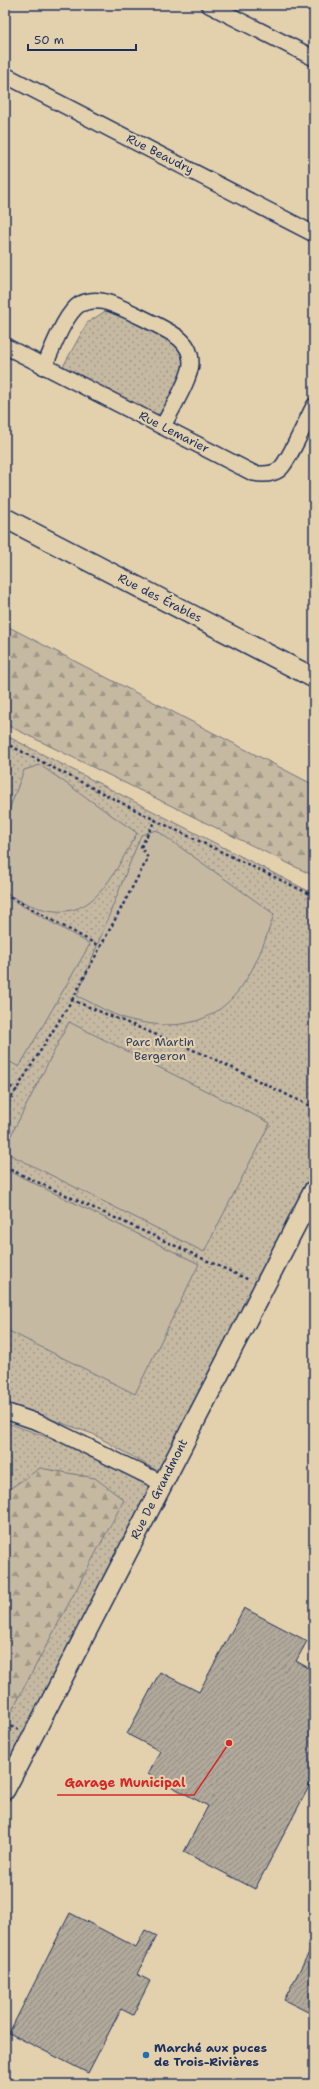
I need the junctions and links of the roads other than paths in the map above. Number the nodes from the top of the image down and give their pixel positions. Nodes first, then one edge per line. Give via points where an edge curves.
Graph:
1 (209, 5) edge
2 (314, 58) edge
3 (5, 75) edge
4 (314, 234) edge
5 (5, 346) edge
6 (44, 367) junction
7 (314, 406) edge
8 (162, 426) junction
9 (5, 518) edge
10 (314, 678) edge
11 (314, 1190) edge
12 (5, 1411) edge
13 (162, 1483) junction
14 (5, 1790) edge

1 - 2 street
3 - 4 street, Rue Beaudry
5 - 6 street, Rue Lemarier
6 - 8 street, Rue Lemarier
6 - 8 street via 69,316 86,302 106,302 172,333 187,347 191,363 189,374
7 - 8 street, Rue Lemarier via 283,465 267,474 248,471
9 - 10 street, Rue des Érables
11 - 13 street, Rue De Grandmont
12 - 13 street via 40,1423
13 - 14 street, Rue De Grandmont

